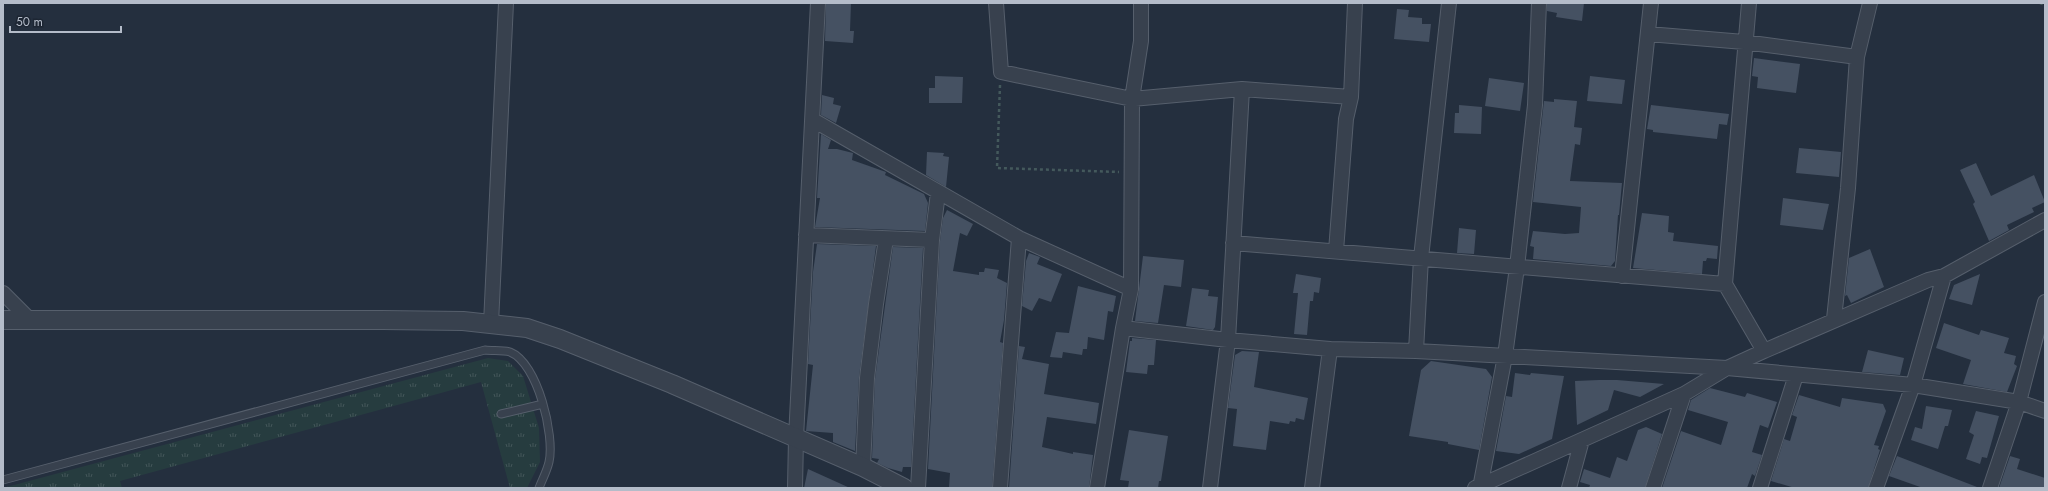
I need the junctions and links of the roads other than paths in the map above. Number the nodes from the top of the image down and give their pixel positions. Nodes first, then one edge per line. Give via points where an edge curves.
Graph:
1 (506, 3) edge
2 (818, 3) edge
3 (996, 3) edge
4 (1141, 3) edge
5 (1355, 3) edge
6 (1449, 3) edge
7 (1539, 3) edge
8 (1651, 3) edge
9 (1749, 3) edge
10 (1870, 3) edge
11 (1648, 34) junction
12 (1744, 42) junction
13 (1857, 57) junction
14 (1242, 88) junction
15 (1351, 97) junction
16 (1132, 99) junction
17 (813, 120) junction
18 (938, 193) junction
19 (2045, 220) edge
20 (806, 236) junction
21 (1019, 238) junction
22 (886, 239) junction
23 (932, 240) junction
24 (1233, 243) junction
25 (1336, 251) junction
26 (1422, 258) junction
27 (1517, 267) junction
28 (1622, 276) junction
29 (1944, 276) junction
30 (1725, 284) junction
31 (1131, 289) junction
32 (3, 293) edge
33 (2045, 302) edge
34 (3, 320) edge
35 (1834, 320) junction
36 (31, 321) junction
37 (491, 324) junction
38 (1123, 328) junction
39 (1228, 340) junction
40 (1330, 349) junction
41 (1416, 351) junction
42 (1764, 351) junction
43 (1506, 356) junction
44 (1727, 368) junction
45 (1796, 375) junction
46 (1913, 385) junction
47 (1684, 394) junction
48 (2019, 402) junction
49 (543, 404) junction
50 (2045, 410) edge
51 (500, 414) dead end
52 (796, 438) junction
53 (1582, 440) junction
54 (863, 467) junction
55 (3, 480) edge
56 (887, 484) edge
57 (1479, 487) edge
58 (539, 488) edge
59 (795, 488) edge
60 (904, 488) edge
61 (918, 488) edge
62 (1000, 488) edge
63 (1097, 488) edge
64 (1210, 488) edge
65 (1312, 488) edge
66 (1569, 488) edge
67 (1653, 488) edge
68 (1760, 488) edge
69 (1876, 488) edge
70 (1990, 488) edge

1 - 37 street
2 - 17 street
3 - 16 street via 1001,72
4 - 16 street via 1141,41
5 - 15 street
6 - 26 street
7 - 27 street via 1535,105
8 - 11 street
9 - 12 street
10 - 13 street
11 - 12 street
11 - 28 street
12 - 13 street
12 - 30 street
13 - 35 street via 1848,188
14 - 15 street
14 - 16 street
14 - 24 street
15 - 25 street via 1346,119
16 - 31 street
17 - 18 street
17 - 20 street
18 - 21 street
18 - 23 street
19 - 29 street
20 - 22 street
20 - 52 street
21 - 31 street
21 - 62 street
22 - 23 street
22 - 54 street via 867,378
23 - 61 street
24 - 25 street
24 - 39 street
25 - 26 street
26 - 27 street
26 - 41 street
27 - 28 street
27 - 43 street
28 - 30 street
29 - 35 street via 1928,280
29 - 46 street
30 - 42 street
31 - 38 street
32 - 36 street
33 - 48 street
34 - 36 street
35 - 42 street
36 - 37 street via 383,320
37 - 52 street via 527,328 560,339
38 - 39 street
38 - 63 street
39 - 40 street
39 - 64 street
40 - 41 street
40 - 65 street
41 - 43 street
42 - 44 street
43 - 44 street
43 - 57 street
44 - 45 street
44 - 47 street
45 - 46 street
45 - 68 street
46 - 48 street
46 - 69 street
47 - 53 street
47 - 67 street
48 - 50 street
48 - 70 street
49 - 51 lane
49 - 55 lane via 529,369 510,352 485,350
49 - 58 lane via 550,433 549,462
52 - 54 street
52 - 59 street
53 - 57 street
53 - 66 street
54 - 56 street
56 - 60 street

